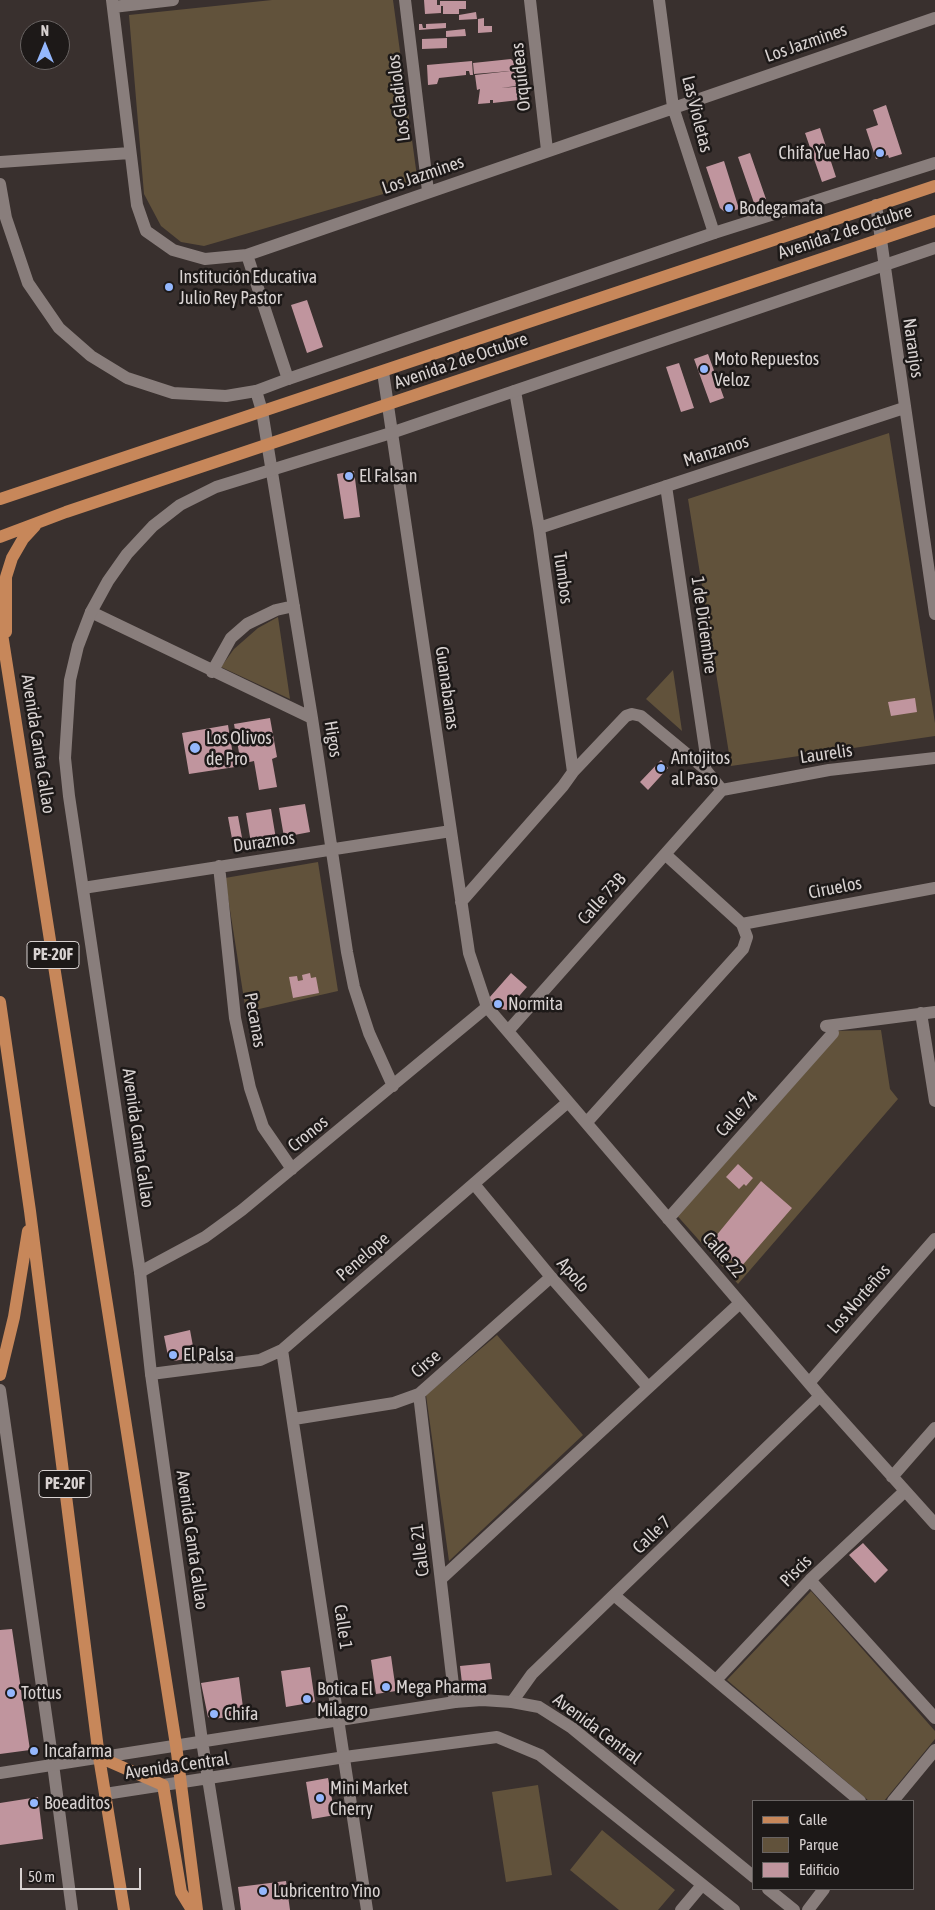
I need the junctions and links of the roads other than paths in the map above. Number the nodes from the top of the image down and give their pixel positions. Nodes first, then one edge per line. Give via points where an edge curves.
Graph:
1 (173, 0) edge
2 (405, 0) edge
3 (530, 0) edge
4 (659, 0) edge
5 (113, 3) edge
6 (935, 18) edge
7 (674, 107) junction
8 (547, 150) junction
9 (130, 153) junction
10 (0, 162) edge
11 (935, 163) edge
12 (0, 184) edge
13 (935, 186) edge
14 (428, 191) junction
15 (876, 205) junction
16 (935, 221) edge
17 (714, 233) junction
18 (879, 239) junction
19 (935, 248) edge
20 (247, 255) junction
21 (883, 265) junction
22 (382, 372) junction
23 (288, 379) junction
24 (515, 390) junction
25 (256, 391) junction
26 (387, 405) junction
27 (904, 408) junction
28 (262, 411) junction
29 (392, 432) junction
30 (268, 444) junction
31 (273, 469) junction
32 (666, 486) junction
33 (0, 499) edge
34 (38, 523) junction
35 (538, 528) junction
36 (0, 537) edge
37 (294, 606) junction
38 (91, 612) junction
39 (935, 614) edge
40 (0, 621) edge
41 (6, 647) junction
42 (212, 672) junction
43 (312, 718) junction
44 (935, 758) edge
45 (705, 769) junction
46 (573, 772) junction
47 (722, 790) junction
48 (451, 831) junction
49 (332, 850) junction
50 (666, 855) junction
51 (219, 866) junction
52 (83, 888) junction
53 (935, 888) edge
54 (461, 902) junction
55 (742, 924) junction
56 (0, 1002) edge
57 (487, 1007) junction
58 (935, 1012) edge
59 (921, 1013) junction
60 (508, 1031) junction
61 (393, 1086) junction
62 (935, 1101) edge
63 (568, 1102) junction
64 (587, 1122) junction
65 (292, 1169) junction
66 (474, 1184) junction
67 (30, 1211) junction
68 (668, 1219) junction
69 (935, 1239) edge
70 (140, 1272) junction
71 (551, 1277) junction
72 (740, 1303) junction
73 (282, 1350) junction
74 (151, 1374) junction
75 (0, 1375) edge
76 (809, 1383) junction
77 (648, 1387) junction
78 (0, 1390) edge
79 (419, 1394) junction
80 (820, 1396) junction
81 (294, 1419) junction
82 (935, 1428) edge
83 (892, 1477) junction
84 (905, 1491) junction
85 (935, 1524) edge
86 (442, 1578) junction
87 (810, 1580) junction
88 (616, 1596) junction
89 (716, 1680) junction
90 (455, 1702) junction
91 (512, 1702) junction
92 (935, 1718) edge
93 (339, 1722) junction
94 (202, 1741) junction
95 (176, 1745) junction
96 (935, 1750) edge
97 (99, 1757) junction
98 (345, 1757) junction
99 (53, 1764) junction
100 (0, 1773) edge
101 (208, 1778) junction
102 (182, 1783) junction
103 (163, 1785) junction
104 (105, 1794) junction
105 (859, 1800) edge
106 (894, 1800) edge
107 (752, 1875) edge
108 (702, 1885) junction
109 (769, 1890) edge
110 (823, 1890) edge
111 (72, 1910) edge
112 (124, 1910) edge
113 (192, 1910) edge
114 (197, 1910) edge
115 (229, 1910) edge
116 (367, 1910) edge
117 (681, 1910) edge
118 (734, 1910) edge
119 (794, 1910) edge
120 (808, 1910) edge

1 - 5 street
2 - 14 street, Los Gladiolos
3 - 8 street, Orquídeas
4 - 7 street, Las Violetas
5 - 9 street, Los Jazmines
6 - 7 street, Los Jazmines
7 - 8 street, Los Jazmines
7 - 17 street, Las Violetas
8 - 14 street, Los Jazmines
9 - 10 street
9 - 20 street, Los Jazmines via 137,205 146,231 173,250 205,259
11 - 17 street
12 - 25 street via 6,218 28,284 59,328 91,356 128,378 173,393 226,396
13 - 15 main road, Avenida 2 de Octubre
14 - 20 street, Los Jazmines
15 - 18 street, Naranjos
15 - 22 main road, Avenida 2 de Octubre
16 - 18 main road, Avenida 2 de Octubre
17 - 23 street
18 - 21 street, Naranjos
18 - 26 main road, Avenida 2 de Octubre
19 - 21 street
20 - 23 street
21 - 24 street
21 - 27 street, Naranjos
22 - 26 street, Guanabanas
22 - 28 main road, Avenida 2 de Octubre
23 - 25 street
24 - 29 street
24 - 35 street, Tumbos
25 - 28 street, Higos
26 - 29 street, Guanabanas
26 - 30 main road, Avenida 2 de Octubre
27 - 32 street, Manzanos
27 - 39 street, Naranjos
28 - 30 street, Higos
28 - 33 main road, Avenida 2 de Octubre
29 - 31 street
29 - 48 street, Guanabanas
30 - 31 street, Higos
30 - 34 main road, Avenida 2 de Octubre
31 - 37 street, Higos
31 - 38 street, Avenida Canta Callao via 216,487 180,505 127,554
32 - 35 street, Manzanos
32 - 45 street, 1 de Diciembre
34 - 36 main road, Avenida 2 de Octubre
34 - 41 main road via 23,538 6,576
35 - 46 street, Tumbos
37 - 42 street via 276,610 246,624 231,638
37 - 43 street, Higos
38 - 42 street
38 - 52 street, Avenida Canta Callao via 70,680 65,758
40 - 41 main road, Avenida Canta Callao / PE-20F
41 - 95 main road, Avenida Canta Callao / PE-20F
42 - 43 street
43 - 49 street, Higos
44 - 47 street, Laurelis via 829,770
45 - 46 street via 641,716 632,714 626,716
45 - 47 street
46 - 54 street
47 - 50 street, Calle 73B
48 - 49 street, Duraznos
48 - 54 street, Guanabanas
49 - 51 street, Duraznos
49 - 61 street, Higos via 354,987 369,1033
50 - 55 street
50 - 60 street, Calle 73B
51 - 52 street, Duraznos
51 - 65 street, Pecanas via 235,1018 250,1088 263,1126
52 - 70 street, Avenida Canta Callao
53 - 55 street, Ciruelos
54 - 57 street, Guanabanas via 469,953
55 - 64 street via 747,937 743,949
56 - 67 main road, PE-20F
57 - 60 street, Calle 22
57 - 61 street, Cronos
58 - 59 street, Calle 74
59 - 62 street
59 - 68 street, Calle 74 via 830,1030
60 - 63 street, Calle 22
61 - 65 street, Cronos
63 - 64 street, Calle 22
63 - 66 street, Penelope
64 - 68 street, Calle 22
65 - 70 street, Cronos via 205,1237
66 - 71 street, Apolo
66 - 73 street, Penelope
67 - 75 main road via 14,1317
67 - 97 main road, PE-20F
68 - 72 street, Calle 22
69 - 76 street, Los Norteños
70 - 74 street, Avenida Canta Callao
71 - 77 street, Apolo
71 - 79 street, Cirse
72 - 76 street, Calle 22
72 - 77 street
73 - 74 street, Penelope via 260,1360
73 - 81 street, Calle 1
74 - 94 street, Avenida Canta Callao
76 - 80 street, Calle 22
77 - 86 street
78 - 99 street
79 - 81 street, Cirse via 394,1403
79 - 86 street, Calle 21
80 - 83 street, Calle 22
80 - 88 street, Calle 7
81 - 93 street, Calle 1
82 - 83 street
83 - 84 street, Calle 22
84 - 85 street, Calle 22
84 - 87 street, Piscis
86 - 90 street, Calle 21
87 - 89 street, Piscis
87 - 92 street
88 - 89 street
88 - 91 street, Calle 7 via 532,1674
89 - 105 street
90 - 91 street, Avenida Central
90 - 93 street, Avenida Central
91 - 107 street, Avenida Central via 539,1707 572,1728
93 - 94 street, Avenida Central
93 - 98 street, Calle 1
94 - 95 street, Avenida Central
94 - 101 street, Avenida Canta Callao
95 - 97 street, Avenida Central
95 - 102 main road, Avenida Canta Callao / PE-20F
96 - 106 street
97 - 99 street, Avenida Central
97 - 103 main road
97 - 104 main road, PE-20F
98 - 101 street, Avenida Central
98 - 108 street, Avenida Central via 497,1737 540,1755
98 - 116 street, Calle 1
99 - 100 street, Avenida Central
99 - 111 street
101 - 102 street, Avenida Central
101 - 115 street, Avenida Canta Callao
102 - 103 street, Avenida Central
102 - 114 main road, Avenida Canta Callao / PE-20F
103 - 104 street, Avenida Central
103 - 113 main road via 181,1892
104 - 112 main road, PE-20F
108 - 117 street
108 - 118 street, Avenida Central
109 - 119 street
110 - 120 street

